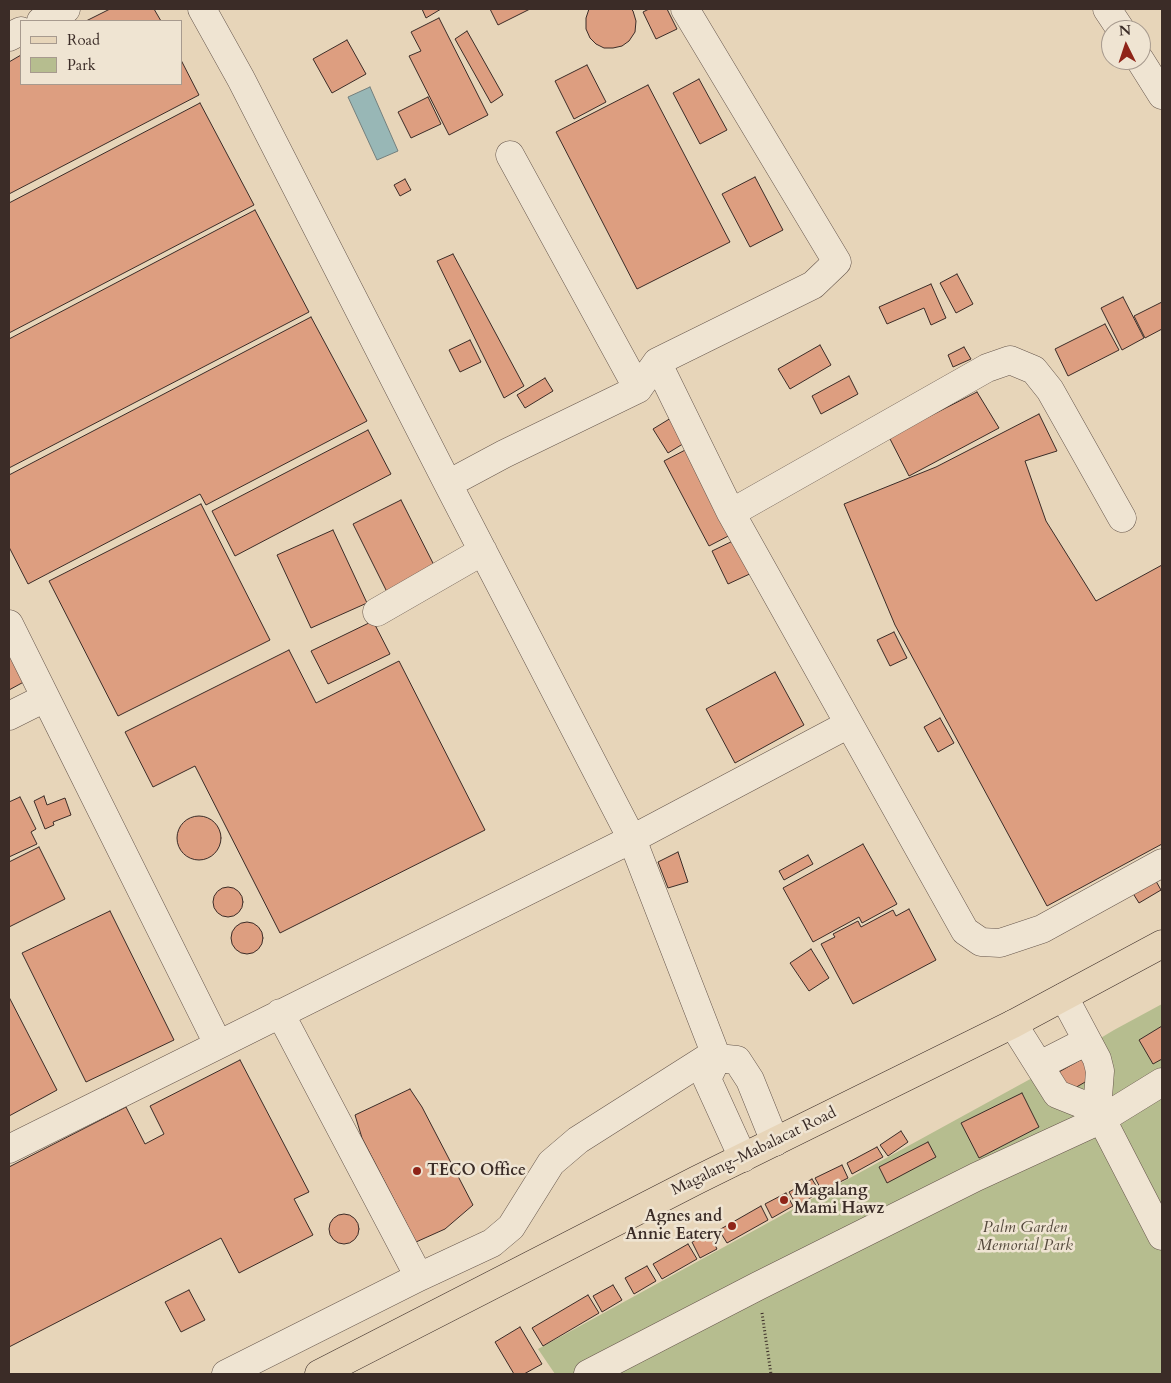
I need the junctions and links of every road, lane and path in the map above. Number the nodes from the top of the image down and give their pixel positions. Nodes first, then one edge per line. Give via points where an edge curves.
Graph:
1 (66, 9) edge
2 (202, 9) edge
3 (685, 9) edge
4 (1107, 9) edge
5 (43, 20) edge
6 (1114, 20) edge
7 (1146, 70) edge
8 (1162, 96) edge
9 (510, 155) dead end
10 (658, 362) junction
11 (638, 389) junction
12 (448, 484) junction
13 (732, 513) junction
14 (1122, 518) dead end
15 (483, 551) junction
16 (377, 612) dead end
17 (9, 624) edge
18 (45, 698) junction
19 (9, 716) edge
20 (849, 724) junction
21 (632, 839) junction
22 (1162, 863) edge
23 (1162, 944) edge
24 (1064, 997) junction
25 (280, 1013) junction
26 (1013, 1024) junction
27 (1088, 1041) junction
28 (218, 1044) junction
29 (716, 1056) junction
30 (1040, 1065) junction
31 (1162, 1082) edge
32 (760, 1106) junction
33 (1099, 1114) junction
34 (727, 1121) junction
35 (775, 1142) junction
36 (9, 1149) edge
37 (742, 1158) junction
38 (1162, 1236) edge
39 (419, 1277) junction
40 (758, 1286) junction
41 (226, 1374) edge
42 (320, 1374) edge
43 (588, 1374) edge
44 (771, 1374) edge

1 - 5 lane
2 - 12 lane
3 - 10 lane via 837,262 813,285
4 - 6 lane
7 - 8 lane
9 - 11 lane
10 - 11 lane
10 - 13 lane
11 - 12 lane
12 - 15 lane
13 - 14 lane via 987,368 1010,360 1034,370 1050,390
13 - 20 lane
15 - 16 lane
15 - 21 lane
17 - 18 lane
18 - 19 lane
18 - 28 lane
20 - 21 lane
20 - 22 lane via 965,931 981,942 1000,943 1042,929
21 - 25 lane
21 - 29 lane
23 - 24 main road, Magalang-Mabalacat Road
24 - 26 main road, Magalang-Mabalacat Road
24 - 27 lane
25 - 28 lane
25 - 39 lane
26 - 30 lane
26 - 35 main road, Magalang-Mabalacat Road
27 - 30 lane
27 - 33 lane via 1100,1071
28 - 36 lane
29 - 32 lane via 737,1060 750,1080
29 - 34 lane via 707,1079
29 - 39 lane via 578,1140 551,1163 511,1227 492,1243
30 - 33 lane via 1057,1094
31 - 33 lane
32 - 34 lane
32 - 35 lane
33 - 38 lane
33 - 40 lane
34 - 37 lane
35 - 37 main road, Magalang-Mabalacat Road
37 - 42 main road, Magalang-Mabalacat Road
39 - 41 lane
40 - 43 lane
40 - 44 path

